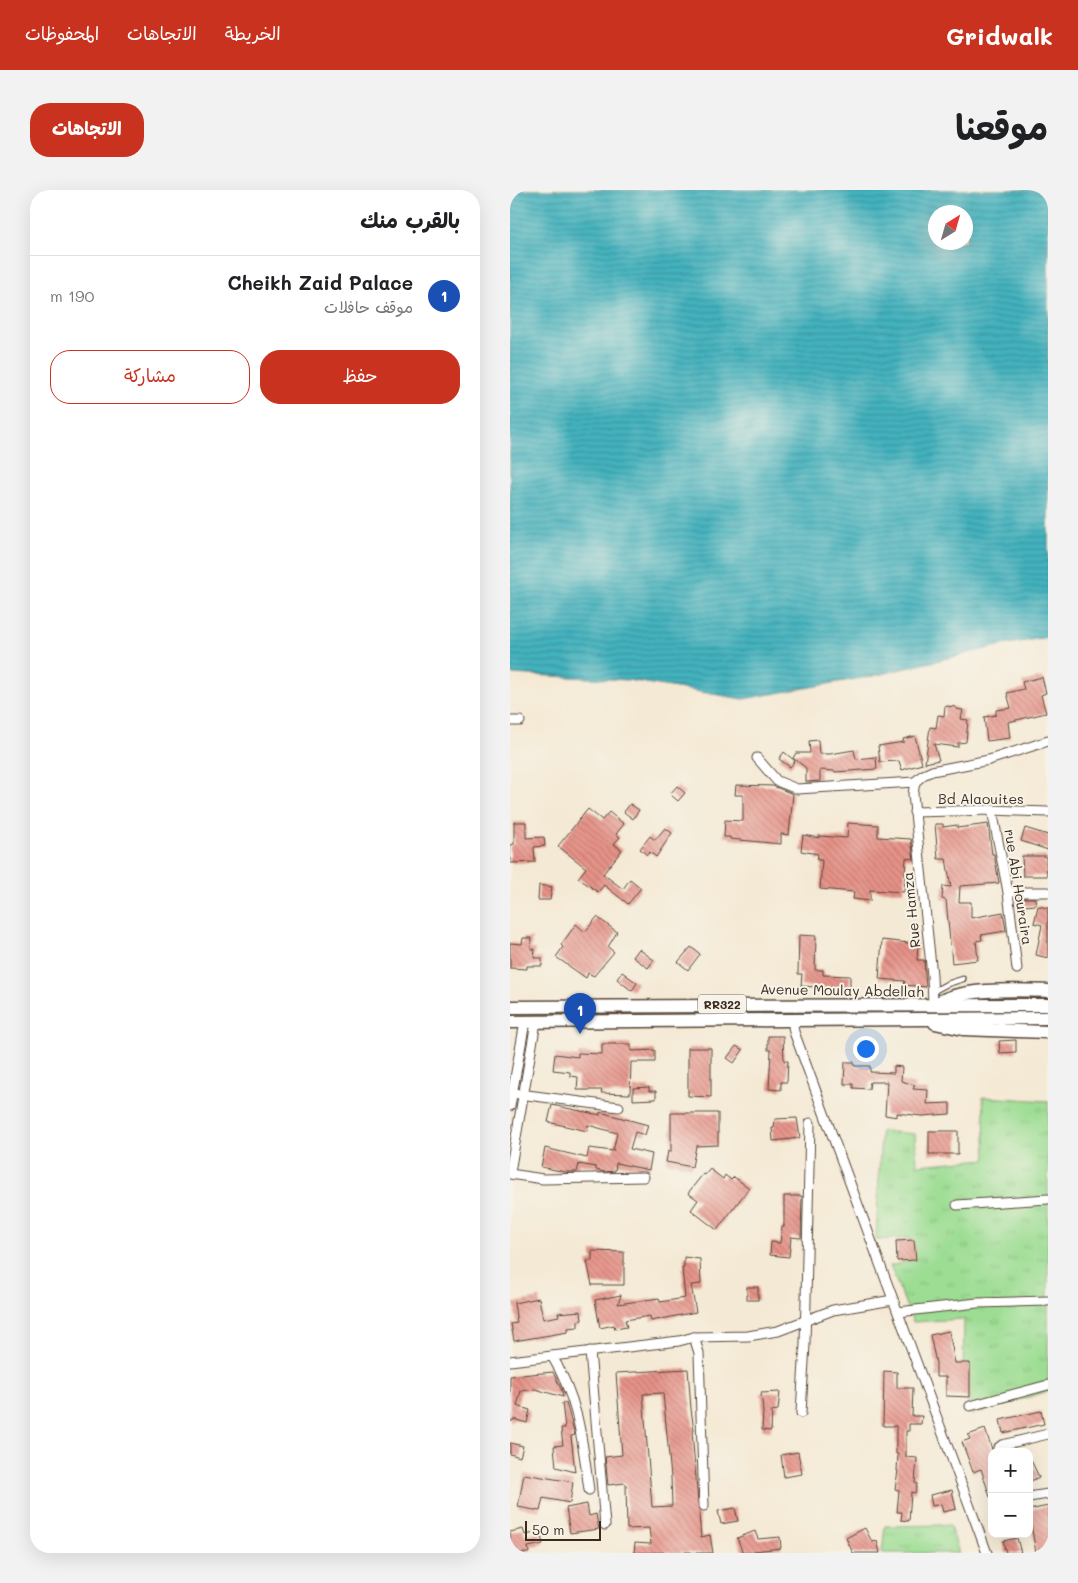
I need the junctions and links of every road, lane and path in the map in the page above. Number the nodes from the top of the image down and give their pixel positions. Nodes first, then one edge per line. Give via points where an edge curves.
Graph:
1 (510, 721) edge
2 (520, 722) dead end
3 (1048, 742) edge
4 (757, 758) dead end
5 (915, 782) junction
6 (992, 810) junction
7 (914, 812) junction
8 (1048, 812) edge
9 (1008, 892) junction
10 (1048, 892) edge
11 (1017, 969) dead end
12 (963, 980) dead end
13 (1048, 991) edge
14 (932, 992) junction
15 (1048, 1005) edge
16 (933, 1006) junction
17 (510, 1007) edge
18 (916, 1018) junction
19 (1048, 1018) edge
20 (792, 1019) junction
21 (510, 1022) edge
22 (530, 1022) junction
23 (1048, 1032) edge
24 (512, 1094) junction
25 (524, 1094) junction
26 (510, 1106) edge
27 (619, 1107) dead end
28 (810, 1123) dead end
29 (510, 1173) edge
30 (644, 1177) dead end
31 (1048, 1199) edge
32 (957, 1205) dead end
33 (893, 1300) junction
34 (1048, 1301) edge
35 (898, 1312) junction
36 (805, 1320) junction
37 (694, 1337) junction
38 (590, 1351) junction
39 (552, 1356) junction
40 (510, 1361) edge
41 (1048, 1385) edge
42 (970, 1406) dead end
43 (801, 1413) dead end
44 (1048, 1434) edge
45 (999, 1448) edge
46 (589, 1490) dead end
47 (1048, 1494) edge
48 (1033, 1496) edge
49 (704, 1506) dead end
50 (605, 1525) dead end
51 (988, 1553) edge

1 - 2 street
3 - 5 street via 989,760 932,771
4 - 5 street via 777,781 797,789
5 - 7 street, Rue Hamza
6 - 7 street, Bd Alaouites
6 - 8 street, Bd Alaouites
6 - 9 street, rue Abi Houraira
7 - 14 street, Rue Hamza
9 - 10 street
9 - 11 street, rue Abi Houraira
12 - 14 lane
13 - 16 main road, Avenue Moulay Abdellah / RR322 via 961,994
14 - 16 street, Rue Hamza
15 - 16 main road, Avenue Moulay Abdellah / RR322
16 - 17 main road, Avenue Moulay Abdellah / RR322
18 - 19 main road, Avenue Moulay Abdellah / RR322
18 - 20 main road, Avenue Moulay Abdellah / RR322
18 - 23 main road, Avenue Moulay Abdellah / RR322 via 963,1028
20 - 22 main road, Avenue Moulay Abdellah / RR322
20 - 33 street via 794,1032
21 - 22 main road, Avenue Moulay Abdellah / RR322
22 - 24 street
22 - 25 street
24 - 25 street
24 - 26 street
25 - 27 street
25 - 29 street
28 - 36 street
29 - 30 street via 543,1179
31 - 32 street
33 - 35 street
33 - 36 street via 849,1307
34 - 35 street via 977,1303
35 - 51 street
36 - 37 street via 778,1331 748,1336
36 - 43 street
37 - 38 street
37 - 49 street via 699,1353
38 - 39 street
38 - 50 street
39 - 40 street
39 - 46 street via 576,1410
41 - 42 street
44 - 45 street
47 - 48 street

